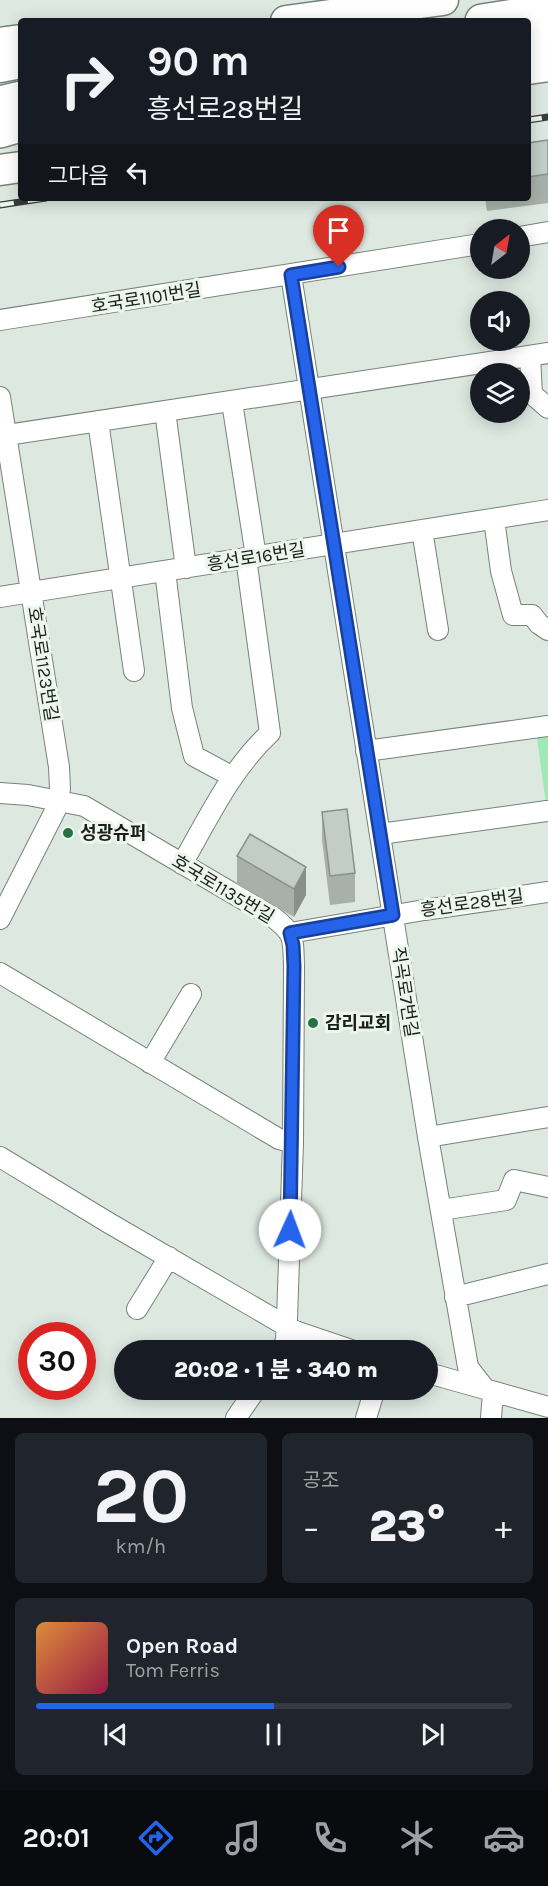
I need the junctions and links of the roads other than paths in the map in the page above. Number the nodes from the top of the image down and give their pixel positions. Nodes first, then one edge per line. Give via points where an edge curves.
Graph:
1 (443, 0) edge
2 (548, 11) edge
3 (308, 18) edge
4 (502, 18) edge
5 (18, 40) edge
6 (548, 40) edge
7 (531, 42) edge
8 (0, 43) edge
9 (18, 64) edge
10 (548, 66) edge
11 (0, 67) edge
12 (531, 69) edge
13 (18, 99) edge
14 (0, 104) edge
15 (18, 126) edge
16 (0, 131) edge
17 (18, 146) edge
18 (0, 149) edge
19 (18, 167) edge
20 (0, 170) edge
21 (548, 232) edge
22 (530, 235) edge
23 (470, 246) edge
24 (291, 275) junction
25 (0, 320) edge
26 (539, 355) edge
27 (309, 390) junction
28 (0, 397) edge
29 (232, 402) junction
30 (548, 408) edge
31 (165, 411) junction
32 (98, 421) junction
33 (3, 436) edge
34 (548, 510) edge
35 (494, 519) junction
36 (422, 530) junction
37 (333, 544) junction
38 (251, 557) junction
39 (186, 568) junction
40 (165, 571) junction
41 (121, 578) junction
42 (31, 592) junction
43 (0, 597) edge
44 (438, 630) dead end
45 (548, 630) edge
46 (134, 671) dead end
47 (548, 726) edge
48 (366, 751) junction
49 (233, 777) junction
50 (0, 793) edge
51 (58, 801) junction
52 (547, 812) edge
53 (380, 834) junction
54 (182, 864) junction
55 (548, 892) edge
56 (393, 915) junction
57 (0, 919) edge
58 (290, 933) junction
59 (0, 973) edge
60 (191, 994) dead end
61 (150, 1063) junction
62 (548, 1117) edge
63 (428, 1137) junction
64 (293, 1143) junction
65 (0, 1156) edge
66 (548, 1187) edge
67 (441, 1210) junction
68 (169, 1257) junction
69 (548, 1274) edge
70 (456, 1297) junction
71 (137, 1309) dead end
72 (286, 1326) junction
73 (286, 1340) edge
74 (319, 1340) edge
75 (438, 1376) edge
76 (489, 1390) junction
77 (248, 1400) edge
78 (372, 1400) edge
79 (548, 1407) edge
80 (236, 1418) edge
81 (366, 1418) edge
82 (491, 1418) edge

1 - 3 main road
2 - 4 highway
5 - 8 main road
6 - 7 highway
9 - 11 main road
10 - 12 main road
13 - 14 highway
15 - 16 highway
17 - 18 main road
19 - 20 main road
21 - 22 street
23 - 24 street, 호국로1101번길
24 - 25 street, 호국로1101번길
24 - 27 street, 직곡로7번길
26 - 27 street
26 - 30 street via 532,394
27 - 29 street
27 - 37 street, 직곡로7번길
28 - 33 street, 호국로1123번길
29 - 31 street
29 - 38 street
31 - 32 street
31 - 39 street
32 - 33 street
32 - 41 street
33 - 42 street, 호국로1123번길
34 - 35 street, 흥선로16번길
35 - 36 street, 흥선로16번길
35 - 45 street via 501,571 513,615 532,615
36 - 37 street, 흥선로16번길
36 - 44 street
37 - 38 street, 흥선로16번길
37 - 48 street, 직곡로7번길
38 - 39 street, 흥선로16번길
38 - 49 street via 270,733
39 - 40 street, 흥선로16번길
40 - 41 street, 흥선로16번길
40 - 49 street via 182,708 194,756
41 - 42 street, 흥선로16번길
41 - 46 street
42 - 43 street, 흥선로16번길
42 - 51 street, 호국로1123번길 via 59,767
47 - 48 street
48 - 53 street, 직곡로7번길
49 - 54 street
50 - 51 street, 호국로1135번길
51 - 54 street, 호국로1135번길 via 84,806
51 - 57 street, 호국로1123번길
52 - 53 street
53 - 56 street, 직곡로7번길
54 - 58 street, 호국로1135번길 via 273,917
55 - 56 street, 흥선로28번길
56 - 58 street, 흥선로28번길
56 - 63 street, 직곡로7번길
58 - 64 street, 호국로1135번길 via 294,966
59 - 61 street
60 - 61 street
61 - 64 street via 279,1139
62 - 63 street
63 - 67 street, 직곡로7번길
64 - 72 street, 호국로1135번길
65 - 68 street
66 - 67 street via 514,1180 506,1200
67 - 70 street, 직곡로7번길
68 - 71 street
68 - 72 street
69 - 70 street
70 - 76 street, 직곡로7번길 via 468,1367
72 - 73 street, 호국로1135번길
72 - 74 street
75 - 76 street
76 - 79 street
76 - 82 street
77 - 80 street
78 - 81 street

